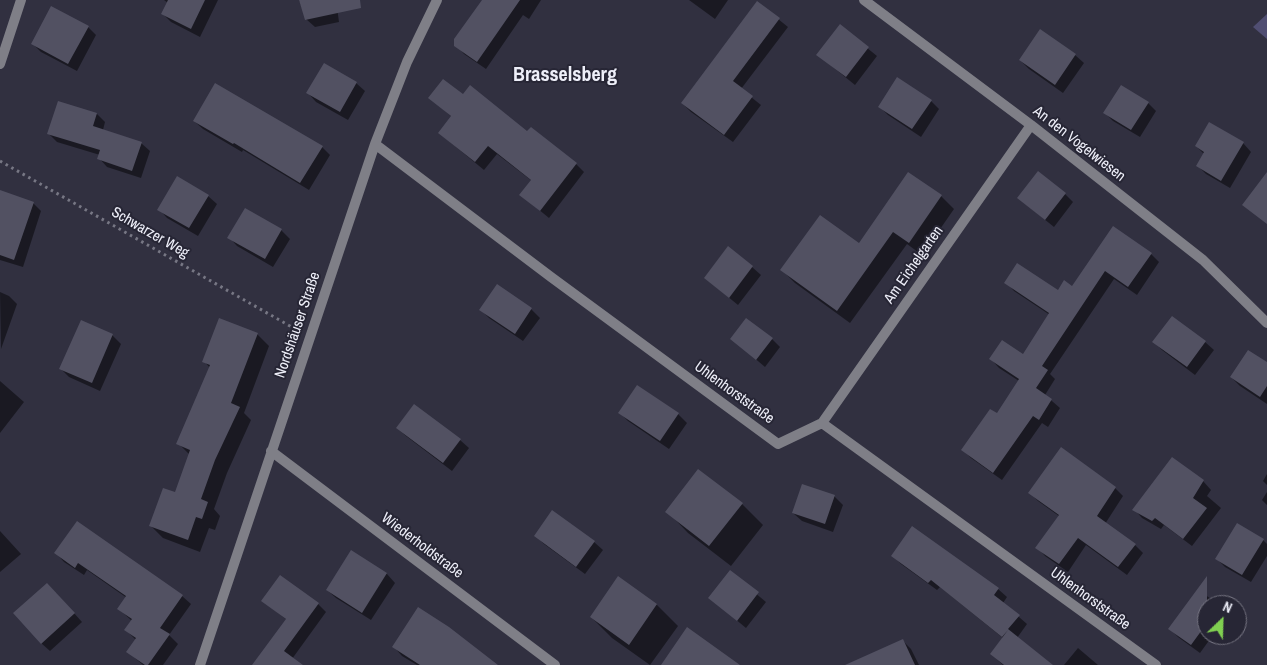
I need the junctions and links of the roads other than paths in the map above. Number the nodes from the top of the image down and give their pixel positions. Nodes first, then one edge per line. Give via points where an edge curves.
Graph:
1 (21, 0) edge
2 (437, 0) edge
3 (864, 0) edge
4 (0, 64) edge
5 (1031, 125) junction
6 (375, 144) junction
7 (1267, 323) edge
8 (822, 423) junction
9 (271, 451) junction
10 (200, 665) edge
11 (555, 665) edge
12 (1156, 665) edge

1 - 4 street
2 - 6 street, Nordshäuser Straße via 407,62
3 - 5 street, An den Vogelwiesen
5 - 7 street, An den Vogelwiesen via 1203,260
5 - 8 street, Am Eichelgarten
6 - 8 street, Uhlenhorststraße via 778,444
6 - 9 street, Nordshäuser Straße
8 - 12 street, Uhlenhorststraße
9 - 10 street, Nordshäuser Straße
9 - 11 street, Wiederholdstraße

